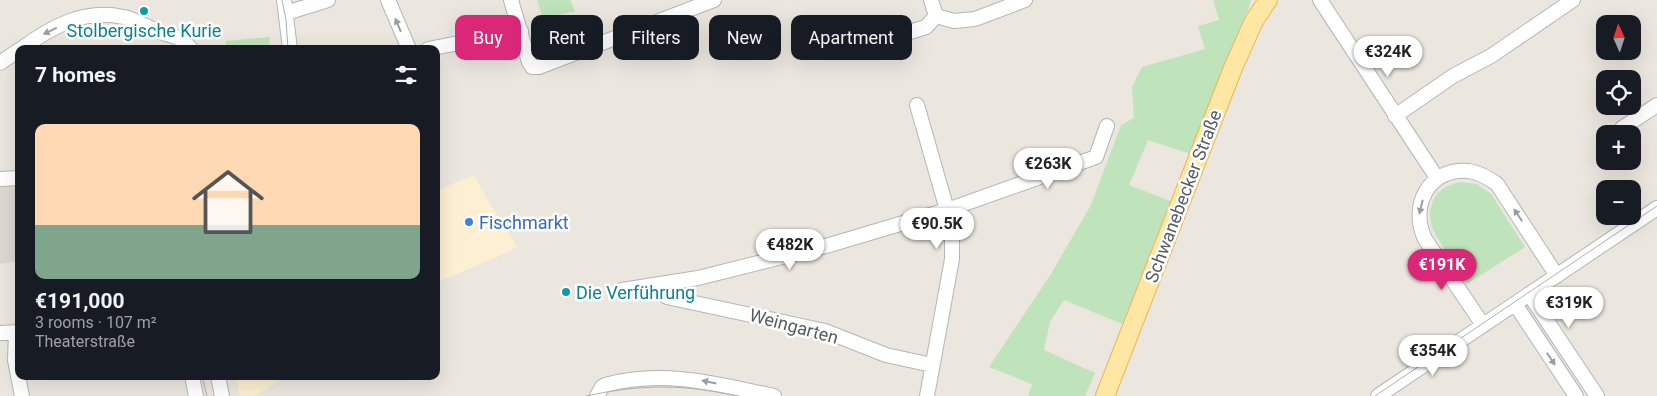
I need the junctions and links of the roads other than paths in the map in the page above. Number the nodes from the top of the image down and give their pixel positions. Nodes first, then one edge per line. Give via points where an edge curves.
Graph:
1 (328, 0) edge
2 (388, 0) edge
3 (511, 0) edge
4 (714, 0) edge
5 (931, 0) edge
6 (1026, 0) edge
7 (1268, 0) edge
8 (1320, 0) edge
9 (1573, 0) edge
10 (285, 7) edge
11 (516, 15) edge
12 (936, 16) junction
13 (521, 31) edge
14 (912, 31) edge
15 (455, 44) edge
16 (26, 45) edge
17 (188, 45) edge
18 (290, 45) edge
19 (407, 45) edge
20 (440, 47) edge
21 (15, 52) edge
22 (0, 63) edge
23 (1657, 105) edge
24 (917, 106) dead end
25 (1395, 116) junction
26 (1627, 125) edge
27 (1107, 126) dead end
28 (15, 178) edge
29 (1437, 178) junction
30 (0, 179) edge
31 (1657, 208) edge
32 (947, 210) junction
33 (1557, 276) junction
34 (665, 283) junction
35 (622, 290) dead end
36 (1529, 294) junction
37 (1515, 304) junction
38 (1483, 325) junction
39 (15, 332) edge
40 (0, 333) edge
41 (932, 365) junction
42 (19, 380) edge
43 (193, 380) edge
44 (219, 380) edge
45 (22, 396) edge
46 (196, 396) edge
47 (222, 396) edge
48 (597, 396) edge
49 (774, 396) edge
50 (926, 396) edge
51 (1105, 396) edge
52 (1378, 396) edge
53 (1576, 396) edge
54 (1597, 396) edge

1 - 10 street
19 -> 2 street
3 - 11 street
4 - 13 street via 539,67 532,67 529,62
5 - 12 street
6 - 12 street via 975,18 954,21
7 - 51 main road, Schwanebecker Straße via 1254,21 1232,68
8 - 25 street
9 - 25 street via 1498,52 1453,76
10 - 18 street
12 - 14 street via 926,27
15 - 20 street
17 -> 16 street via 183,39 155,31 139,22 105,14 76,18
21 - 22 street
23 - 26 street
24 - 32 street
25 - 29 street
27 - 32 street via 1096,157
28 - 30 street
33 -> 29 street via 1497,184 1469,171
29 -> 38 street via 1429,186 1420,205 1419,224 1425,239
31 - 33 street
32 - 34 street via 776,260
32 - 41 street via 952,234 952,259
33 - 36 street
34 - 35 street
34 - 41 street, Weingarten via 667,296 825,331 886,355
36 - 37 street
36 - 54 street
37 - 38 street
37 -> 53 street
38 - 52 street
39 - 40 street
41 - 50 street
42 - 45 street
43 - 46 street
44 - 47 street
49 -> 48 street via 697,380 663,377 636,378 605,385

